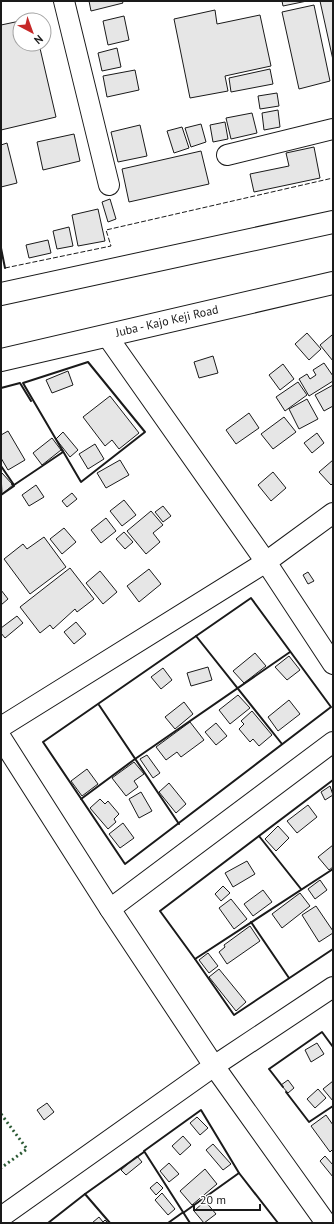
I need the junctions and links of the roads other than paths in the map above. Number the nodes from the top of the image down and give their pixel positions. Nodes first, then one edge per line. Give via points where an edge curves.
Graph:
1 (64, 1) edge
2 (333, 129) edge
3 (227, 155) dead end
4 (109, 184) dead end
5 (333, 222) edge
6 (333, 282) edge
7 (1, 294) edge
8 (107, 336) junction
9 (1, 360) edge
10 (333, 513) edge
11 (266, 562) junction
12 (333, 664) edge
13 (1, 727) edge
14 (1, 738) edge
15 (333, 742) edge
16 (110, 909) junction
17 (333, 987) edge
18 (214, 1066) junction
19 (1, 1217) edge
20 (326, 1223) edge

1 - 4 street
2 - 3 street
5 - 7 main road
6 - 8 main road, Juba - Kajo Keji Road
8 - 9 main road, Juba - Kajo Keji Road
8 - 11 street
10 - 11 street
11 - 12 street
11 - 13 street
14 - 16 street
15 - 16 street
16 - 18 street
17 - 18 street
18 - 19 street
18 - 20 street

